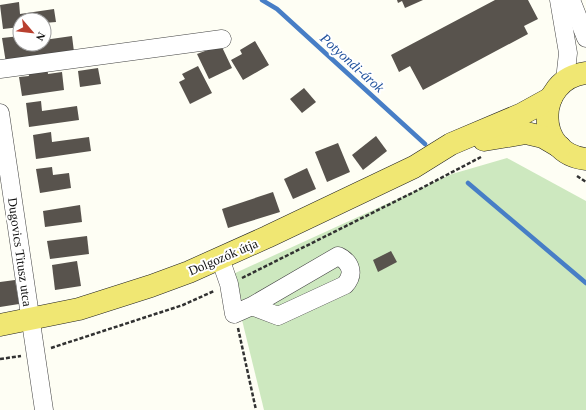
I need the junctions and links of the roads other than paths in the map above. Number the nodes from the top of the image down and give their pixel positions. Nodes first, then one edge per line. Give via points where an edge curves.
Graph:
1 (559, 0) edge
2 (571, 0) edge
3 (586, 38) edge
4 (222, 39) dead end
5 (0, 69) edge
6 (586, 73) edge
7 (566, 80) junction
8 (551, 98) junction
9 (0, 113) edge
10 (560, 147) junction
11 (434, 156) junction
12 (582, 163) edge
13 (220, 258) junction
14 (252, 306) junction
15 (31, 319) junction
16 (0, 325) edge
17 (44, 410) edge

1 - 7 street via 568,52
2 - 3 street
4 - 5 street
6 - 7 main road
7 - 8 main road
8 - 10 main road via 547,112 548,128
8 - 11 main road, Dolgozók útja via 522,114 450,144
9 - 15 street, Dugovics Titusz utca
10 - 11 main road, Dolgozók útja via 543,137 526,133 490,138
10 - 12 main road, Dolgozók útja
11 - 13 main road, Dolgozók útja
13 - 14 street via 229,284 234,314
13 - 15 main road, Dolgozók útja via 151,286 79,309
14 - 14 street via 278,316 346,285 351,279 352,272 345,260 338,256
15 - 16 main road, Dolgozók útja
15 - 17 street, Dugovics Titusz utca

